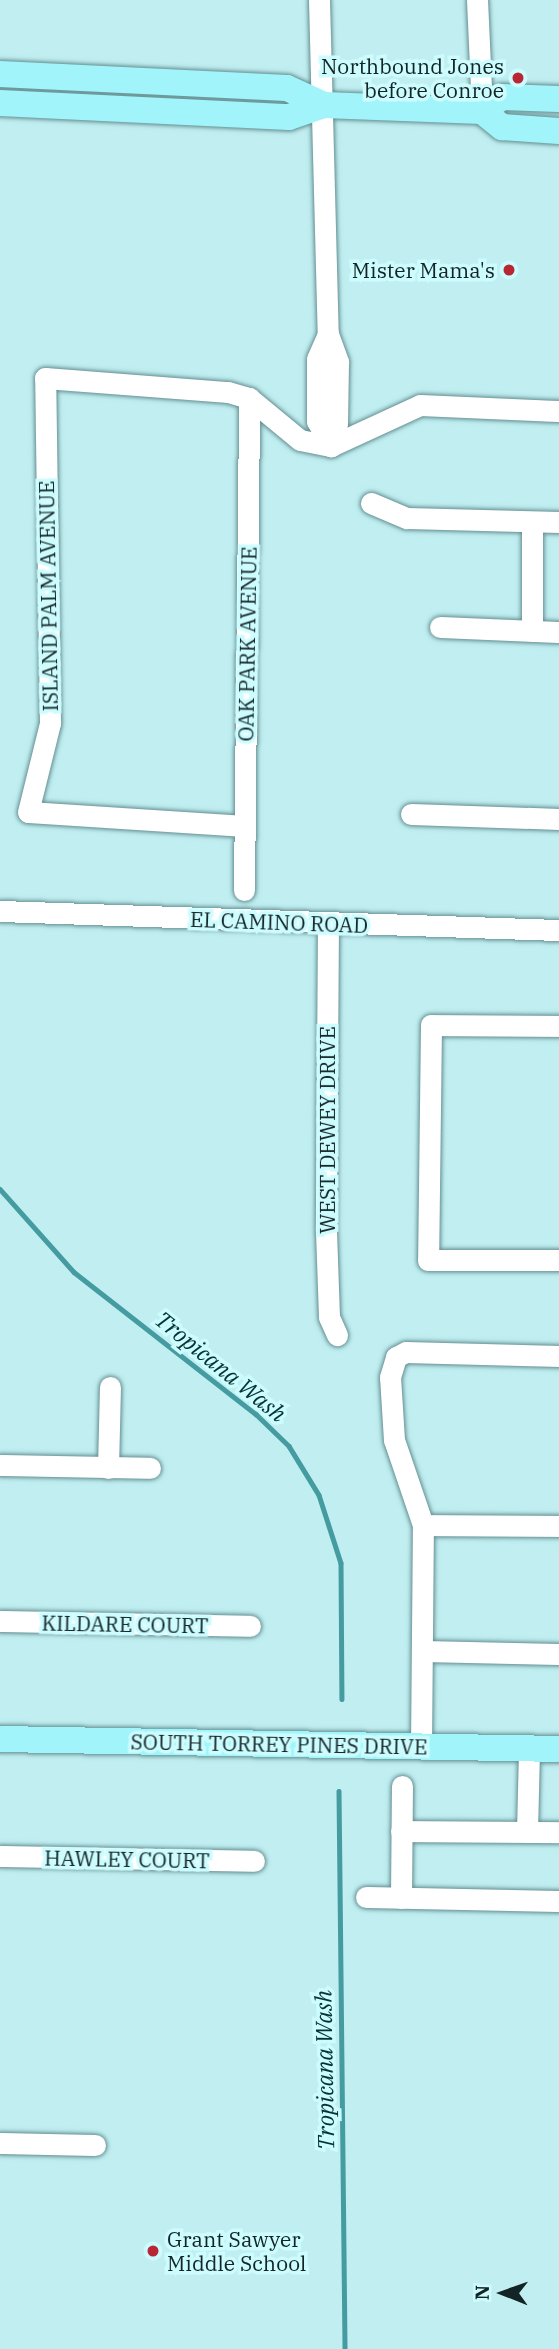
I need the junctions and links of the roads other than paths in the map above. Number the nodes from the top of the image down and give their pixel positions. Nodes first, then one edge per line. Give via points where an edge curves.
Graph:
1 (319, 0) edge
2 (477, 0) edge
3 (0, 74) edge
4 (83, 78) junction
5 (559, 99) edge
6 (1, 103) edge
7 (324, 105) junction
8 (482, 111) junction
9 (559, 131) edge
10 (249, 398) junction
11 (559, 411) edge
12 (331, 446) junction
13 (371, 503) dead end
14 (532, 522) junction
15 (559, 522) edge
16 (440, 627) dead end
17 (532, 631) junction
18 (559, 632) edge
19 (411, 814) dead end
20 (559, 819) edge
21 (245, 826) junction
22 (244, 890) dead end
23 (0, 911) edge
24 (328, 923) junction
25 (559, 930) edge
26 (559, 1026) edge
27 (559, 1260) edge
28 (337, 1335) dead end
29 (559, 1356) edge
30 (110, 1387) dead end
31 (0, 1465) edge
32 (108, 1468) junction
33 (150, 1468) dead end
34 (423, 1525) junction
35 (559, 1527) edge
36 (0, 1622) edge
37 (250, 1626) dead end
38 (422, 1651) junction
39 (559, 1654) edge
40 (0, 1739) edge
41 (421, 1747) junction
42 (529, 1748) junction
43 (559, 1749) edge
44 (402, 1786) dead end
45 (401, 1831) junction
46 (527, 1832) junction
47 (559, 1832) edge
48 (0, 1856) edge
49 (254, 1861) dead end
50 (366, 1897) dead end
51 (401, 1898) junction
52 (559, 1901) edge
53 (0, 2143) edge
54 (96, 2145) dead end

1 - 7 street
2 - 8 street
3 - 4 main road
4 - 6 main road via 62,91
4 - 7 main road via 287,88
5 - 8 main road via 502,97
6 - 7 main road via 289,117
7 - 8 main road
7 - 12 street via 328,334 338,362 337,423
8 - 9 main road via 502,127
10 - 12 street via 300,440
10 - 21 street, OAK PARK AVENUE
10 - 21 street, ISLAND PALM AVENUE via 228,392 45,378 50,723 28,812
11 - 12 street via 419,405
13 - 14 street via 407,519
14 - 15 street
14 - 17 street
16 - 17 street
17 - 18 street
19 - 20 street
21 - 22 street, OAK PARK AVENUE
23 - 24 street, EL CAMINO ROAD
24 - 25 street, EL CAMINO ROAD
24 - 28 street, WEST DEWEY DRIVE via 326,1231 329,1317
26 - 27 street via 431,1024 428,1260
29 - 34 street via 406,1352 396,1357 390,1377 394,1440
30 - 32 street
31 - 32 street
32 - 33 street
34 - 35 street
34 - 38 street
36 - 37 street, KILDARE COURT
38 - 39 street
38 - 41 street
40 - 41 main road, SOUTH TORREY PINES DRIVE
41 - 42 main road, SOUTH TORREY PINES DRIVE
42 - 43 main road, SOUTH TORREY PINES DRIVE
42 - 46 street
44 - 45 street
45 - 46 street
45 - 51 street
46 - 47 street
48 - 49 street, HAWLEY COURT
50 - 51 street
51 - 52 street
53 - 54 street

